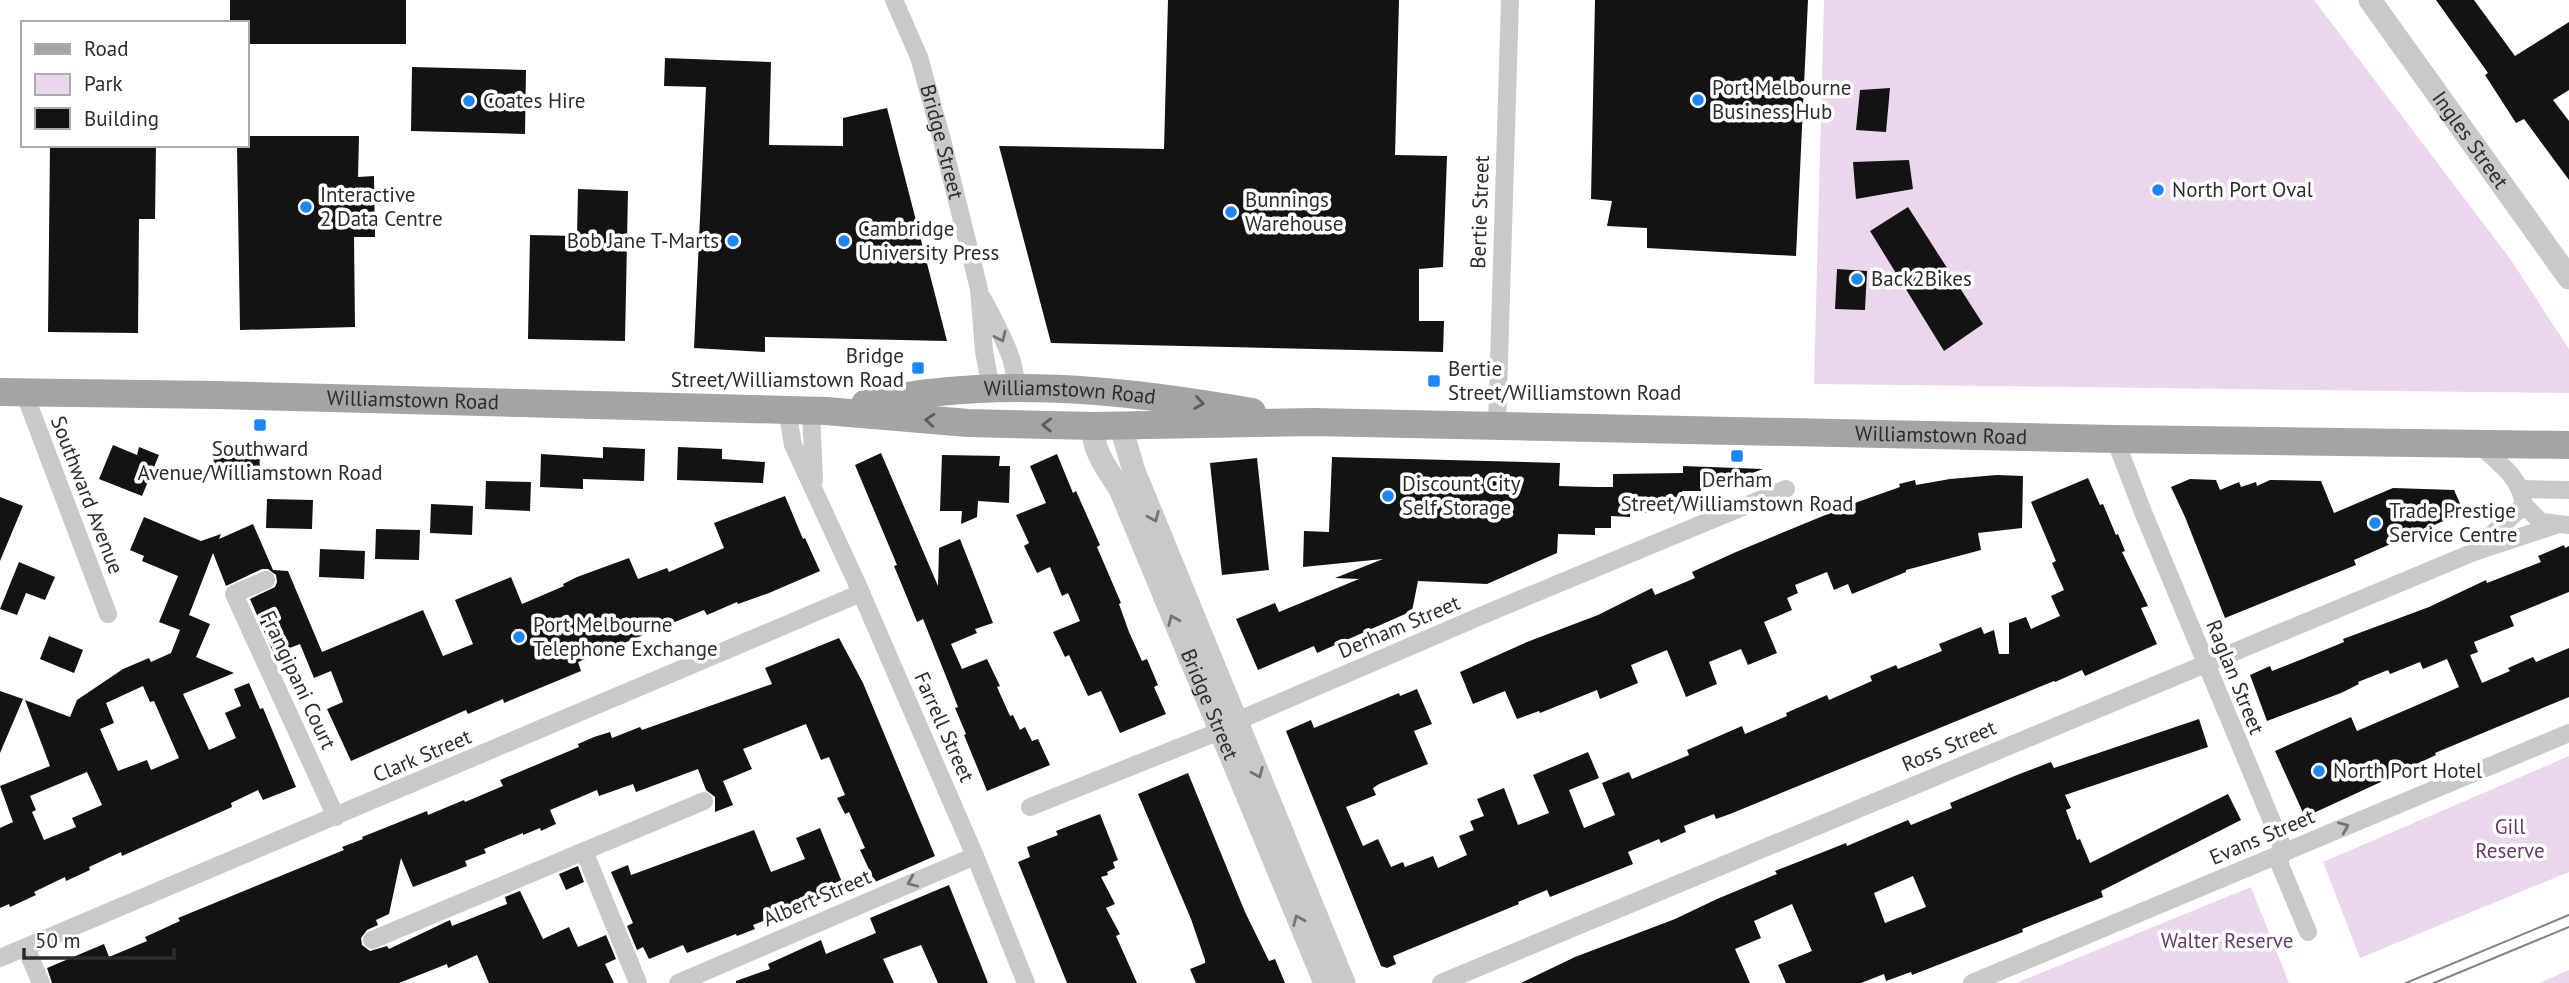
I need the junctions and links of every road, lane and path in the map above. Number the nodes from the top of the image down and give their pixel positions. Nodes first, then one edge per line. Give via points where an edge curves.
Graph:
1 (894, 0) edge
2 (1510, 0) edge
3 (2370, 0) edge
4 (2569, 278) edge
5 (979, 289) junction
6 (1003, 388) junction
7 (12, 392) edge
8 (1107, 392) junction
9 (808, 410) junction
10 (1314, 422) junction
11 (999, 424) junction
12 (1093, 426) junction
13 (1497, 426) junction
14 (1121, 427) junction
15 (2115, 439) junction
16 (2478, 444) junction
17 (2569, 445) edge
18 (1786, 489) dead end
19 (2569, 490) edge
20 (2522, 497) junction
21 (2563, 525) edge
22 (2473, 552) junction
23 (266, 580) dead end
24 (861, 593) junction
25 (108, 614) dead end
26 (2205, 664) junction
27 (1228, 726) junction
28 (2569, 733) edge
29 (704, 801) dead end
30 (1030, 807) dead end
31 (336, 817) junction
32 (584, 851) junction
33 (2281, 854) junction
34 (975, 856) junction
35 (2308, 932) dead end
36 (372, 940) dead end
37 (26, 948) junction
38 (0, 958) edge
39 (41, 983) edge
40 (638, 983) edge
41 (678, 983) edge
42 (1026, 983) edge
43 (1325, 983) edge
44 (1344, 983) edge
45 (1441, 983) edge
46 (1972, 983) edge

1 - 5 street, Bridge Street via 925,79
2 - 13 street, Bertie Street
3 - 4 street, Ingles Street
5 - 6 street, Bridge Street via 984,351
5 -> 6 street, Bridge Street via 1016,374
6 - 8 main road, Williamstown Road
6 - 9 main road, Williamstown Road
6 - 11 main road
7 - 9 main road, Williamstown Road
7 - 25 street, Southward Avenue
8 -> 10 main road, Williamstown Road via 1166,397
8 - 12 main road
8 - 14 main road
11 -> 9 main road, Williamstown Road
9 - 24 street, Farrell Street via 793,445
10 - 13 main road, Williamstown Road
10 - 14 main road, Williamstown Road
12 -> 11 main road, Williamstown Road
12 - 14 main road, Williamstown Road
27 -> 12 street, Bridge Street via 1119,489 1106,471
13 - 15 main road, Williamstown Road
14 -> 27 street, Bridge Street
15 - 16 main road, Williamstown Road
15 - 26 street, Raglan Street
16 - 17 main road, Williamstown Road
16 - 20 street, Ross Street via 2512,474
18 - 27 street, Derham Street
19 - 20 street
20 - 21 street, Ross Street via 2539,520
20 - 22 street, Ross Street
21 - 22 street, Ross Street
22 - 26 street, Ross Street
23 - 31 street, Frangipani Court via 234,594
24 - 31 street, Clark Street
24 - 34 street, Farrell Street
26 - 33 street, Raglan Street via 2281,843
26 - 45 street, Ross Street
27 - 30 street, Derham Street
43 -> 27 street, Bridge Street
27 -> 44 street, Bridge Street
33 -> 28 street, Evans Street
29 - 32 street
31 - 37 street, Clark Street
32 - 36 street
32 - 40 street
33 - 35 street, Raglan Street via 2280,865
33 - 46 street, Evans Street
34 -> 41 street, Albert Street
34 - 42 street, Farrell Street
37 - 38 street, Clark Street
37 - 39 street

